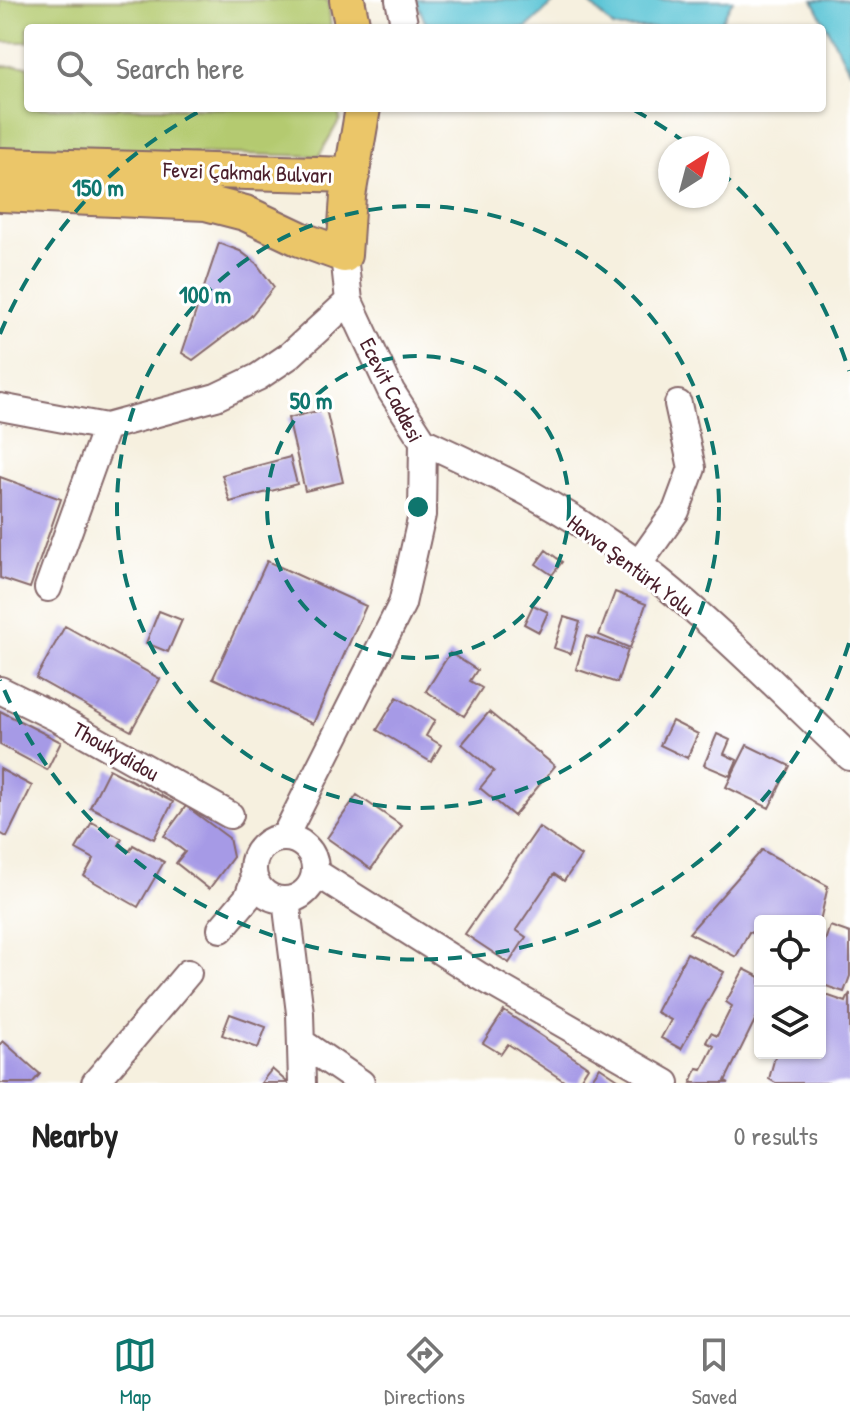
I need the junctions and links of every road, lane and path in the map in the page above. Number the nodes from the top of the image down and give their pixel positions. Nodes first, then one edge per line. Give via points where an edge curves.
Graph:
1 (347, 0) edge
2 (399, 0) edge
3 (352, 24) edge
4 (404, 24) edge
5 (362, 112) edge
6 (0, 165) edge
7 (352, 175) junction
8 (0, 194) edge
9 (344, 255) junction
10 (349, 301) junction
11 (678, 404) dead end
12 (0, 407) edge
13 (106, 427) junction
14 (423, 441) junction
15 (638, 565) junction
16 (48, 588) dead end
17 (0, 690) edge
18 (850, 757) edge
19 (230, 815) dead end
20 (284, 838) junction
21 (315, 872) junction
22 (254, 880) junction
23 (286, 900) junction
24 (221, 929) dead end
25 (188, 973) dead end
26 (301, 1042) junction
27 (95, 1083) edge
28 (302, 1083) edge
29 (361, 1083) edge
30 (666, 1083) edge

1 - 3 main road
2 - 4 street
5 - 7 main road, Ecevit Caddesi
6 - 7 main road, Fevzi Çakmak Bulvarı
7 - 9 main road, Ecevit Caddesi
8 - 9 main road, Fevzi Çakmak Bulvarı via 206,203 245,213
9 - 10 street, Ecevit Caddesi
10 - 13 street via 258,377 216,397
10 - 14 street, Ecevit Caddesi via 391,391
11 - 15 street via 692,468 676,511
12 - 13 street
13 - 16 street
14 - 15 street, Havva Şentürk Yolu via 523,490
14 - 20 street, Ecevit Caddesi via 422,515 402,604
15 - 18 street, Havva Şentürk Yolu
17 - 19 street, Thoukydidou
20 - 21 street via 310,852
20 - 22 street via 258,851
21 - 23 street via 306,891
21 - 30 street via 478,975
22 - 23 street via 267,895
22 - 24 street via 248,897
23 - 26 street
25 - 27 street
26 - 28 street
26 - 29 street

